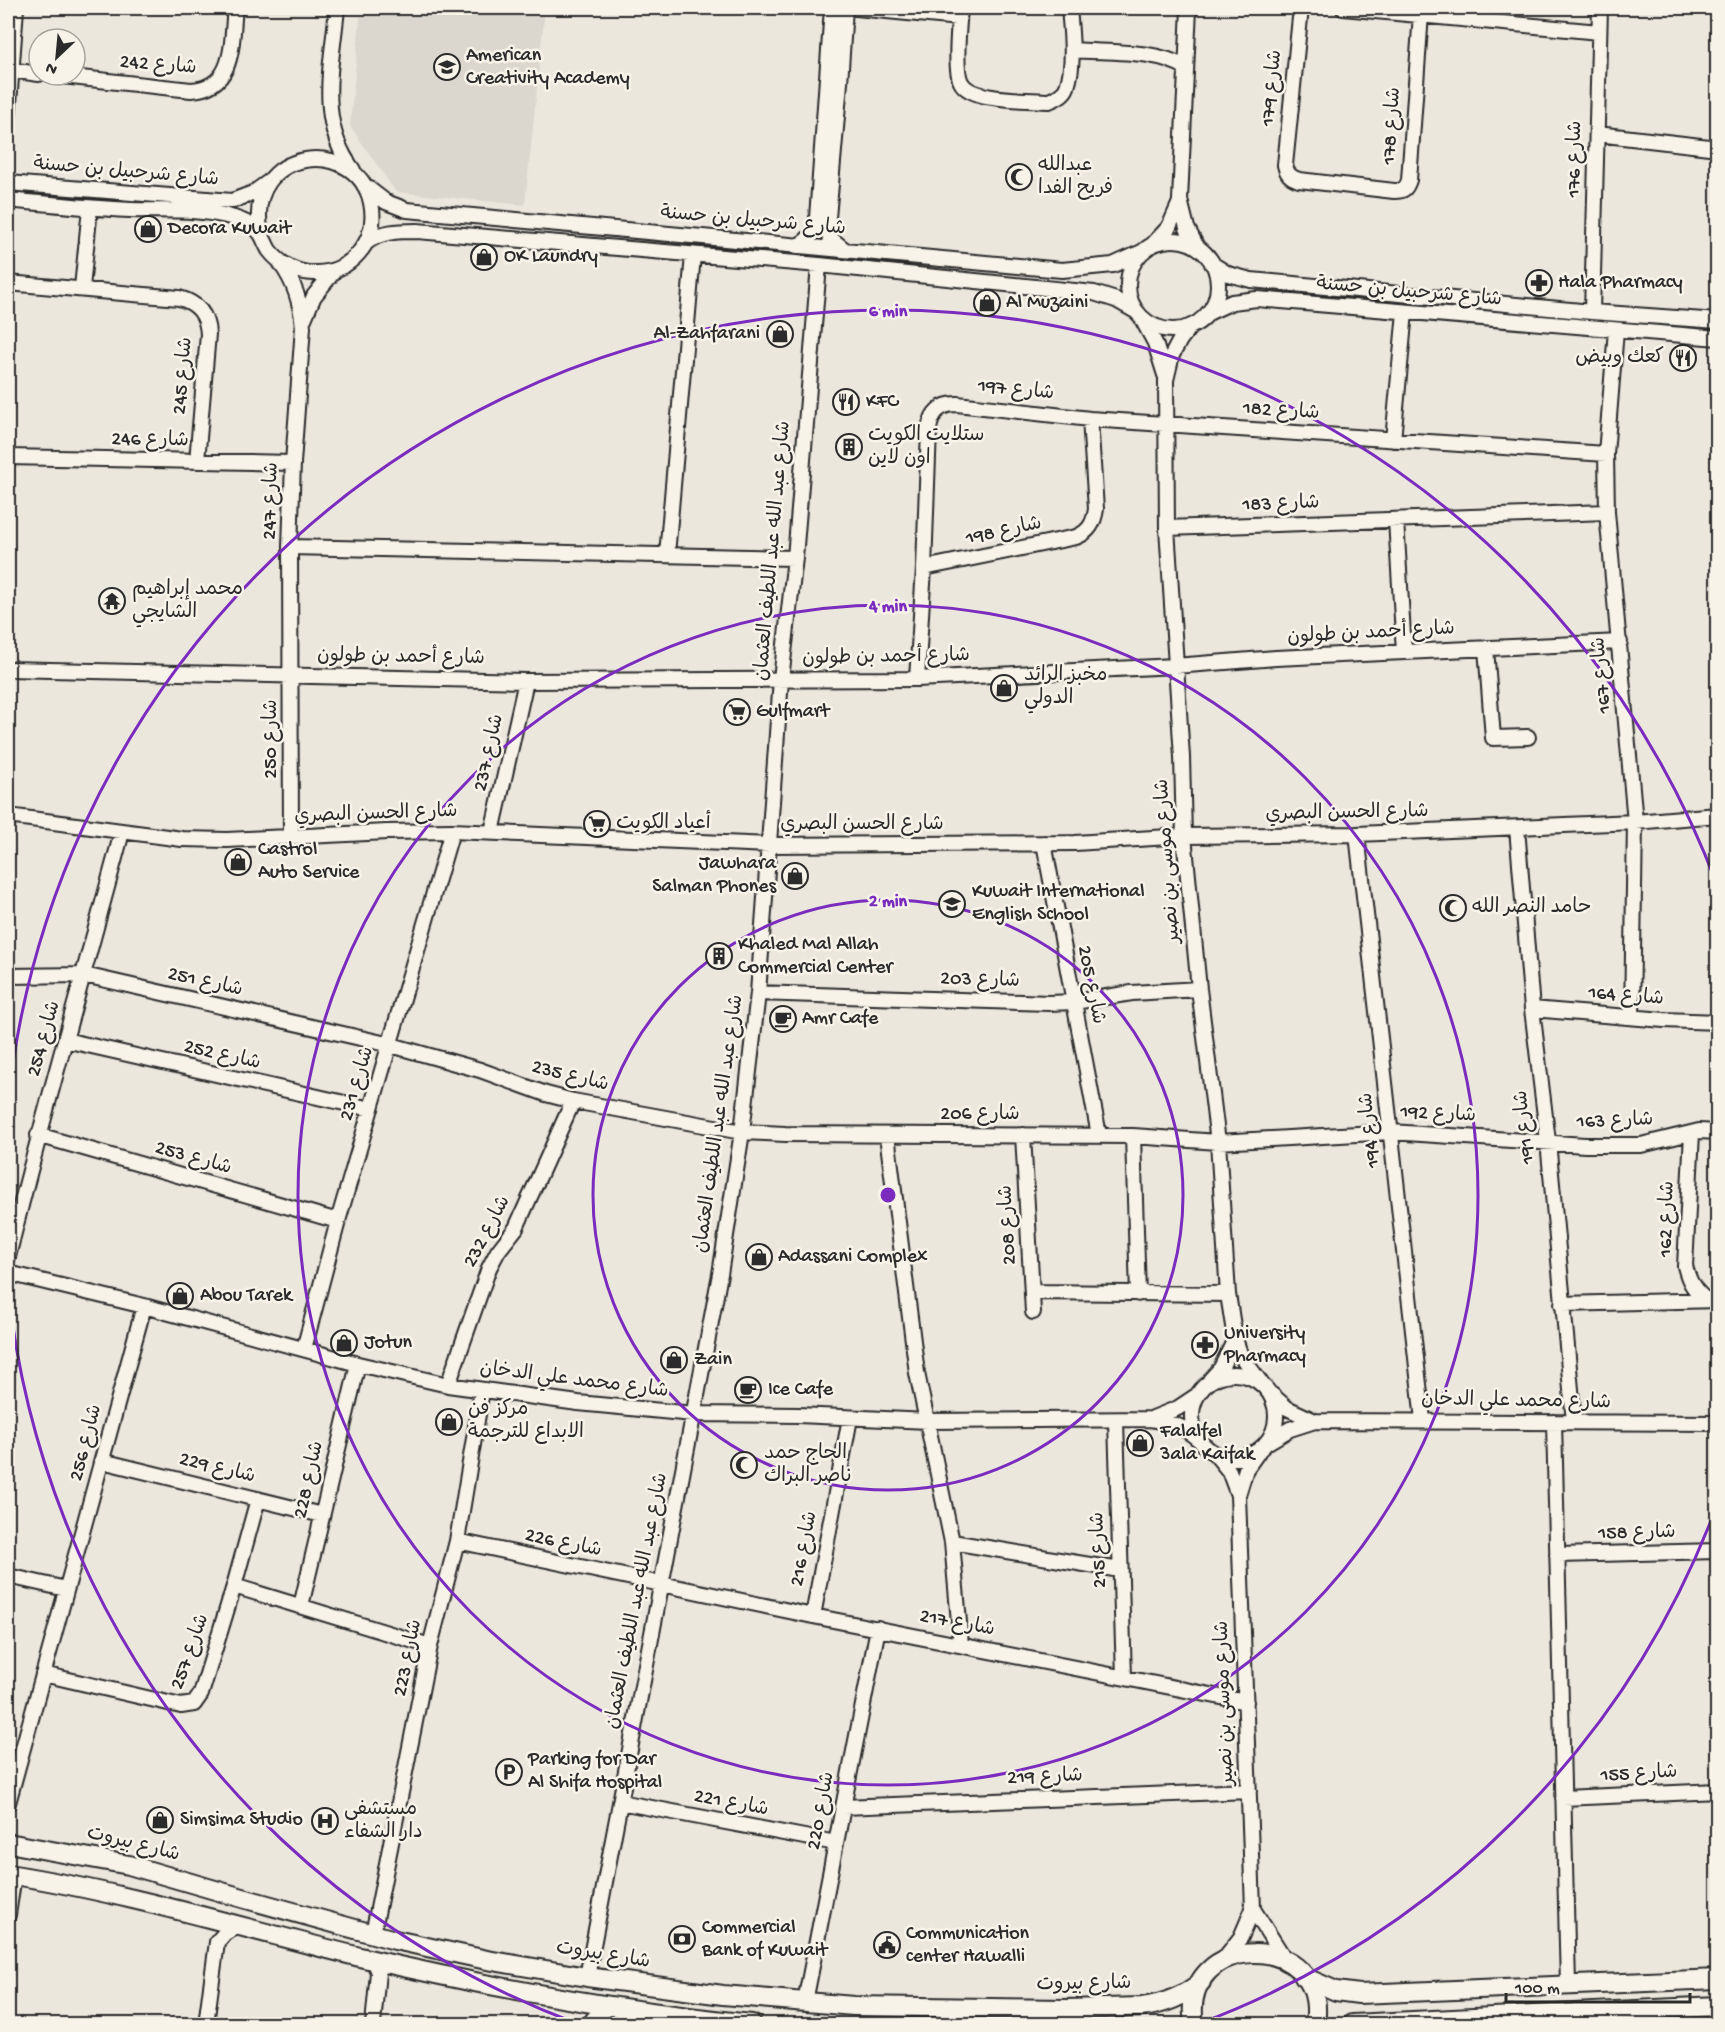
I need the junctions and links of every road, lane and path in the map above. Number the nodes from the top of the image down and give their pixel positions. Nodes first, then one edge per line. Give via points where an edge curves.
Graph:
1 (16, 8) edge
2 (235, 8) edge
3 (337, 8) edge
4 (832, 8) edge
5 (845, 8) edge
6 (856, 8) edge
7 (1069, 8) edge
8 (1189, 8) edge
9 (1301, 8) edge
10 (1343, 8) edge
11 (1600, 8) edge
12 (960, 13) edge
13 (1421, 14) junction
14 (1599, 32) junction
15 (1073, 50) junction
16 (1186, 68) junction
17 (11, 70) junction
18 (27, 72) edge
19 (87, 79) edge
20 (8, 118) edge
21 (1597, 134) junction
22 (1718, 148) edge
23 (1287, 172) joint
24 (271, 180) junction
25 (361, 181) junction
26 (8, 183) edge
27 (8, 200) edge
28 (1180, 200) junction
29 (90, 208) junction
30 (261, 233) junction
31 (366, 243) junction
32 (797, 246) junction
33 (1197, 247) junction
34 (1145, 249) junction
35 (845, 250) junction
36 (693, 255) junction
37 (275, 257) junction
38 (1212, 264) junction
39 (819, 265) junction
40 (335, 270) junction
41 (8, 283) edge
42 (82, 288) junction
43 (1405, 312) junction
44 (1592, 312) junction
45 (1208, 313) junction
46 (1139, 315) junction
47 (1718, 321) edge
48 (1191, 326) junction
49 (303, 327) junction
50 (1616, 330) junction
51 (1718, 338) edge
52 (1166, 380) junction
53 (1090, 419) junction
54 (1166, 423) junction
55 (1393, 440) junction
56 (1606, 454) junction
57 (8, 458) edge
58 (196, 461) junction
59 (293, 463) junction
60 (1607, 512) junction
61 (1396, 520) junction
62 (1167, 528) junction
63 (290, 548) junction
64 (667, 555) junction
65 (795, 558) junction
66 (924, 568) junction
67 (1620, 642) junction
68 (1486, 648) junction
69 (1404, 652) junction
70 (1175, 666) junction
71 (8, 669) edge
72 (292, 676) junction
73 (782, 679) junction
74 (916, 679) junction
75 (526, 681) junction
76 (1528, 737) dead end
77 (1718, 815) edge
78 (8, 816) edge
79 (1635, 822) junction
80 (1517, 828) junction
81 (453, 831) junction
82 (122, 832) junction
83 (492, 832) junction
84 (1357, 834) junction
85 (1184, 836) junction
86 (291, 838) junction
87 (1044, 843) junction
88 (770, 845) junction
89 (84, 975) junction
90 (8, 976) edge
91 (1199, 989) junction
92 (758, 993) junction
93 (1074, 1002) junction
94 (1532, 1009) junction
95 (1632, 1017) junction
96 (1718, 1022) edge
97 (65, 1040) junction
98 (391, 1045) junction
99 (573, 1101) junction
100 (371, 1109) junction
101 (742, 1132) junction
102 (1390, 1132) junction
103 (1718, 1132) edge
104 (1692, 1133) junction
105 (38, 1135) junction
106 (887, 1135) junction
107 (1023, 1135) junction
108 (1099, 1136) junction
109 (1133, 1136) junction
110 (1548, 1141) junction
111 (1218, 1142) junction
112 (338, 1221) junction
113 (8, 1257) edge
114 (8, 1273) edge
115 (1033, 1292) junction
116 (1138, 1294) junction
117 (1228, 1294) junction
118 (1712, 1300) edge
119 (1562, 1304) junction
120 (144, 1306) junction
121 (1033, 1312) dead end
122 (1235, 1339) junction
123 (304, 1349) junction
124 (358, 1364) junction
125 (448, 1385) junction
126 (1265, 1388) junction
127 (482, 1390) junction
128 (1200, 1391) junction
129 (693, 1414) junction
130 (850, 1418) junction
131 (1150, 1419) junction
132 (1424, 1420) junction
133 (928, 1421) junction
134 (1116, 1421) junction
135 (1315, 1421) junction
136 (1554, 1422) junction
137 (1574, 1422) junction
138 (1718, 1423) edge
139 (1199, 1440) junction
140 (1268, 1442) junction
141 (1258, 1452) junction
142 (1216, 1455) junction
143 (102, 1461) junction
144 (1238, 1495) junction
145 (258, 1499) junction
146 (322, 1515) junction
147 (457, 1541) junction
148 (952, 1542) junction
149 (1718, 1551) edge
150 (1557, 1555) junction
151 (1120, 1570) junction
152 (8, 1576) edge
153 (660, 1585) junction
154 (234, 1586) junction
155 (66, 1590) junction
156 (301, 1606) junction
157 (813, 1616) junction
158 (878, 1628) junction
159 (961, 1645) junction
160 (430, 1646) junction
161 (43, 1674) junction
162 (1124, 1677) junction
163 (1246, 1702) junction
164 (8, 1748) edge
165 (22, 1751) junction
166 (1249, 1791) junction
167 (1718, 1791) edge
168 (1563, 1798) junction
169 (620, 1802) junction
170 (8, 1803) edge
171 (843, 1807) junction
172 (8, 1843) edge
173 (836, 1843) junction
174 (11, 1875) edge
175 (1253, 1909) junction
176 (8, 1915) edge
177 (239, 1926) junction
178 (371, 1933) junction
179 (452, 1952) junction
180 (368, 1958) junction
181 (487, 1960) junction
182 (1223, 1960) junction
183 (1286, 1961) junction
184 (447, 1976) junction
185 (587, 1977) junction
186 (1304, 1977) junction
187 (1718, 1979) edge
188 (1693, 1980) junction
189 (1201, 1982) junction
190 (485, 1983) junction
191 (1568, 1985) junction
192 (1547, 1986) junction
193 (805, 2002) junction
194 (1694, 2006) junction
195 (1718, 2006) edge
196 (610, 2007) junction
197 (942, 2008) junction
198 (992, 2008) junction
199 (1440, 2019) junction
200 (206, 2025) edge
201 (373, 2025) edge
202 (589, 2025) edge
203 (752, 2025) edge
204 (957, 2025) edge
205 (980, 2025) edge
206 (1194, 2025) edge
207 (1316, 2025) edge
208 (1352, 2025) edge

1 - 17 street
2 - 19 street, شارع 242 via 227,67 216,83 204,89
3 - 25 street via 328,99 330,123 343,157
4 - 32 street via 817,218 811,235
5 - 35 street via 827,229 830,238
6 - 12 street
7 - 15 street
8 - 16 street
9 - 23 street, شارع 179
10 - 13 street
11 - 14 street, شارع 176
12 - 15 street via 960,81 983,96 1049,101 1059,97 1067,87
13 - 14 street
13 - 23 street, شارع 178 via 1406,188 1394,191 1299,180
14 - 21 street, شارع 176
15 - 16 street via 1161,57
16 - 28 street
17 - 18 street
17 - 20 street
21 - 22 street
21 - 44 street, شارع 176
24 - 25 street via 285,167 313,159 333,161
24 - 26 street, شارع شرحبيل بن حسنة via 232,201
24 - 30 street via 260,200
25 - 31 street via 369,194 373,214
25 - 32 street, شارع شرحبيل بن حسنة via 386,202 407,210
27 - 29 street, شارع شرحبيل بن حسنة
28 - 33 street
28 - 34 street via 1169,227
29 - 30 street, شارع شرحبيل بن حسنة via 208,213 234,218
29 - 42 street
30 - 37 street
31 - 36 street, شارع شرحبيل بن حسنة via 385,233 417,231
31 - 40 street via 353,260
32 - 35 street, شارع شرحبيل بن حسنة
33 - 34 street via 1176,240
33 - 38 street
34 - 35 street, شارع شرحبيل بن حسنة via 1113,265 1062,270
34 - 46 street via 1128,277 1130,299
36 - 39 street, شارع شرحبيل بن حسنة
36 - 64 street
37 - 40 street via 303,272
37 - 49 street, شارع 247 via 296,290
38 - 44 street, شارع شرحبيل بن حسنة via 1228,274 1251,280
38 - 45 street via 1218,285
39 - 46 street, شارع شرحبيل بن حسنة via 1094,293 1116,300
39 - 65 street, شارع عبد الله عبد اللطيف العثمان
40 - 49 street, شارع 247 via 314,296
41 - 42 street, شارع 245
42 - 58 street, شارع 245 via 179,298 201,311 208,334
43 - 45 street, شارع شرحبيل بن حسنة via 1257,299 1232,302
43 - 50 street, شارع شرحبيل بن حسنة
43 - 55 street
44 - 47 street, شارع شرحبيل بن حسنة
45 - 48 street
46 - 48 street via 1169,330
46 - 52 street, شارع موسى بن نصير via 1159,352
48 - 52 street, شارع موسى بن نصير via 1172,355
49 - 59 street, شارع 247
50 - 51 street, شارع شرحبيل بن حسنة
50 - 56 street, شارع 167
52 - 54 street, شارع موسى بن نصير
53 - 54 street, شارع 197
53 - 66 street, شارع 198 via 1096,502 1089,528 1076,537
53 - 66 street, شارع 197 via 957,404 939,408 929,429
54 - 55 street, شارع 182
54 - 62 street, شارع موسى بن نصير
55 - 56 street, شارع 182
56 - 60 street, شارع 167
57 - 58 street, شارع 246
58 - 59 street, شارع 246
59 - 63 street, شارع 247
60 - 61 street, شارع 183
60 - 67 street, شارع 167
61 - 62 street, شارع 183
61 - 69 street
62 - 70 street, شارع موسى بن نصير
63 - 64 street
63 - 72 street, شارع 247
64 - 65 street
65 - 73 street, شارع عبد الله عبد اللطيف العثمان
66 - 74 street
67 - 68 street, شارع أحمد بن طولون
67 - 79 street, شارع 167
68 - 69 street, شارع أحمد بن طولون
68 - 76 street via 1493,738
69 - 70 street, شارع أحمد بن طولون
70 - 74 street, شارع أحمد بن طولون
70 - 85 street, شارع موسى بن نصير
71 - 72 street, شارع أحمد بن طولون
72 - 75 street, شارع أحمد بن طولون
72 - 86 street, شارع 250
73 - 74 street, شارع أحمد بن طولون
73 - 75 street, شارع أحمد بن طولون
73 - 88 street, شارع عبد الله عبد اللطيف العثمان
75 - 83 street, شارع 237
77 - 79 street, شارع الحسن البصري
78 - 82 street, شارع الحسن البصري
79 - 80 street, شارع الحسن البصري
79 - 95 street, شارع 167
80 - 84 street, شارع الحسن البصري
80 - 94 street, شارع 191
81 - 83 street, شارع الحسن البصري
81 - 86 street, شارع الحسن البصري
81 - 98 street, شارع 231
82 - 86 street, شارع الحسن البصري via 190,840
82 - 89 street, شارع 254
83 - 88 street, شارع الحسن البصري
84 - 85 street, شارع الحسن البصري
84 - 102 street, شارع 194
85 - 87 street, شارع الحسن البصري
85 - 91 street, شارع موسى بن نصير
87 - 88 street, شارع الحسن البصري
87 - 93 street, شارع 205
88 - 92 street, شارع عبد الله عبد اللطيف العثمان
89 - 90 street, شارع 251
89 - 97 street, شارع 254
89 - 98 street, شارع 251
91 - 93 street, شارع 203
91 - 111 street, شارع موسى بن نصير
92 - 93 street, شارع 203
92 - 101 street, شارع عبد الله عبد اللطيف العثمان
93 - 108 street, شارع 205
94 - 95 street, شارع 164
94 - 110 street, شارع 191
95 - 96 street, شارع 164
97 - 100 street, شارع 252
97 - 105 street, شارع 254
98 - 99 street, شارع 235
98 - 100 street, شارع 231
99 - 101 street, شارع 235
99 - 125 street, شارع 232 via 516,1228 489,1268
100 - 112 street, شارع 231
101 - 106 street, شارع 206
101 - 129 street, شارع عبد الله عبد اللطيف العثمان
102 - 110 street, شارع 192
102 - 111 street, شارع 192
102 - 132 street, شارع 194
103 - 104 street, شارع 163
104 - 110 street, شارع 163 via 1641,1145
104 - 118 street, شارع 162 via 1685,1266 1694,1290
105 - 112 street, شارع 253
105 - 113 street, شارع 254
106 - 107 street, شارع 206
106 - 133 street via 917,1373
107 - 108 street, شارع 206
107 - 115 street, شارع 208
108 - 109 street, شارع 206
109 - 111 street, شارع 206
109 - 116 street
110 - 119 street, شارع 191
111 - 117 street, شارع موسى بن نصير
112 - 123 street, شارع 231
114 - 120 street, شارع محمد علي الدخان
115 - 116 street
115 - 121 street, شارع 208
116 - 117 street
117 - 122 street, شارع موسى بن نصير
118 - 119 street, شارع 162
119 - 137 street, شارع 191
120 - 123 street, شارع محمد علي الدخان
120 - 143 street, شارع 256
122 - 126 street, شارع موسى بن نصير via 1245,1365
122 - 128 street via 1221,1368
123 - 124 street, شارع محمد علي الدخان
124 - 125 street, شارع محمد علي الدخان
124 - 146 street, شارع 228
125 - 127 street, شارع محمد علي الدخان
126 - 128 street via 1250,1377 1232,1374 1214,1379
126 - 135 street, شارع محمد علي الدخان via 1287,1408
126 - 140 street via 1275,1404 1277,1418
127 - 129 street, شارع محمد علي الدخان
127 - 147 street, شارع 223
128 - 131 street, شارع محمد علي الدخان via 1178,1408
128 - 139 street via 1192,1409
129 - 130 street, شارع محمد علي الدخان
129 - 153 street, شارع عبد الله عبد اللطيف العثمان
130 - 133 street, شارع محمد علي الدخان
130 - 157 street, شارع 216
131 - 134 street, شارع محمد علي الدخان
131 - 139 street, شارع محمد علي الدخان via 1177,1424
132 - 135 street, شارع محمد علي الدخان
132 - 136 street, شارع محمد علي الدخان
133 - 134 street, شارع محمد علي الدخان
133 - 148 street
134 - 151 street, شارع 215
135 - 140 street, شارع محمد علي الدخان
136 - 137 street, شارع محمد علي الدخان
136 - 150 street
137 - 138 street, شارع محمد علي الدخان
139 - 142 street
140 - 141 street
141 - 142 street via 1230,1459
141 - 144 street, شارع موسى بن نصير via 1246,1469
142 - 144 street, شارع موسى بن نصير via 1229,1471
143 - 145 street, شارع 229
143 - 155 street, شارع 256
144 - 163 street, شارع موسى بن نصير
145 - 146 street, شارع 229
145 - 154 street, شارع 257
146 - 156 street, شارع 228
147 - 153 street, شارع 226
147 - 160 street, شارع 223
148 - 151 street
148 - 159 street
149 - 150 street, شارع 158
150 - 168 street
151 - 162 street, شارع 215
152 - 155 street
153 - 157 street, شارع 217
153 - 169 street, شارع عبد الله عبد اللطيف العثمان
154 - 156 street
154 - 161 street, شارع 257 via 201,1694 194,1704 181,1706
155 - 161 street, شارع 256
156 - 160 street
157 - 158 street, شارع 217
158 - 159 street, شارع 217
158 - 171 street, شارع 220
159 - 162 street, شارع 217
160 - 178 street, شارع 223
161 - 165 street, شارع 256
162 - 163 street, شارع 217
163 - 166 street, شارع موسى بن نصير
164 - 165 street
165 - 170 street, شارع 256
166 - 171 street, شارع 219
166 - 175 street, شارع موسى بن نصير
167 - 168 street, شارع 155
168 - 191 street
169 - 173 street, شارع 221
169 - 185 street, شارع عبد الله عبد اللطيف العثمان
171 - 173 street, شارع 220
172 - 178 main road, شارع بيروت via 129,1865
173 - 193 street, شارع 220
174 - 176 street
174 - 177 main road via 129,1897
175 - 182 street, شارع موسى بن نصير via 1241,1937
175 - 183 street
177 - 180 main road
177 - 200 street via 217,1942
178 - 179 main road, شارع بيروت
178 - 180 main road
179 - 181 main road, شارع بيروت
179 - 184 main road via 456,1966
180 - 184 main road
180 - 201 street via 378,1972
181 - 185 main road, شارع بيروت
181 - 190 main road via 478,1971
182 - 183 main road via 1255,1952
182 - 189 main road, شارع بيروت
183 - 186 main road
184 - 190 main road
185 - 193 main road, شارع بيروت
186 - 192 main road via 1359,1994
186 - 207 main road via 1314,1996
187 - 188 main road
188 - 191 main road
188 - 194 main road via 1699,1993
189 - 198 main road, شارع بيروت via 1169,2002 1149,2006
189 - 206 main road via 1193,2006
190 - 196 main road
191 - 192 main road
192 - 199 main road via 1513,1996 1441,2000 1436,2008
193 - 197 main road, شارع بيروت
194 - 195 main road
194 - 199 main road
196 - 202 street
196 - 203 main road
197 - 198 main road, شارع بيروت
197 - 204 main road via 952,2013
198 - 205 main road via 985,2012
199 - 208 main road

